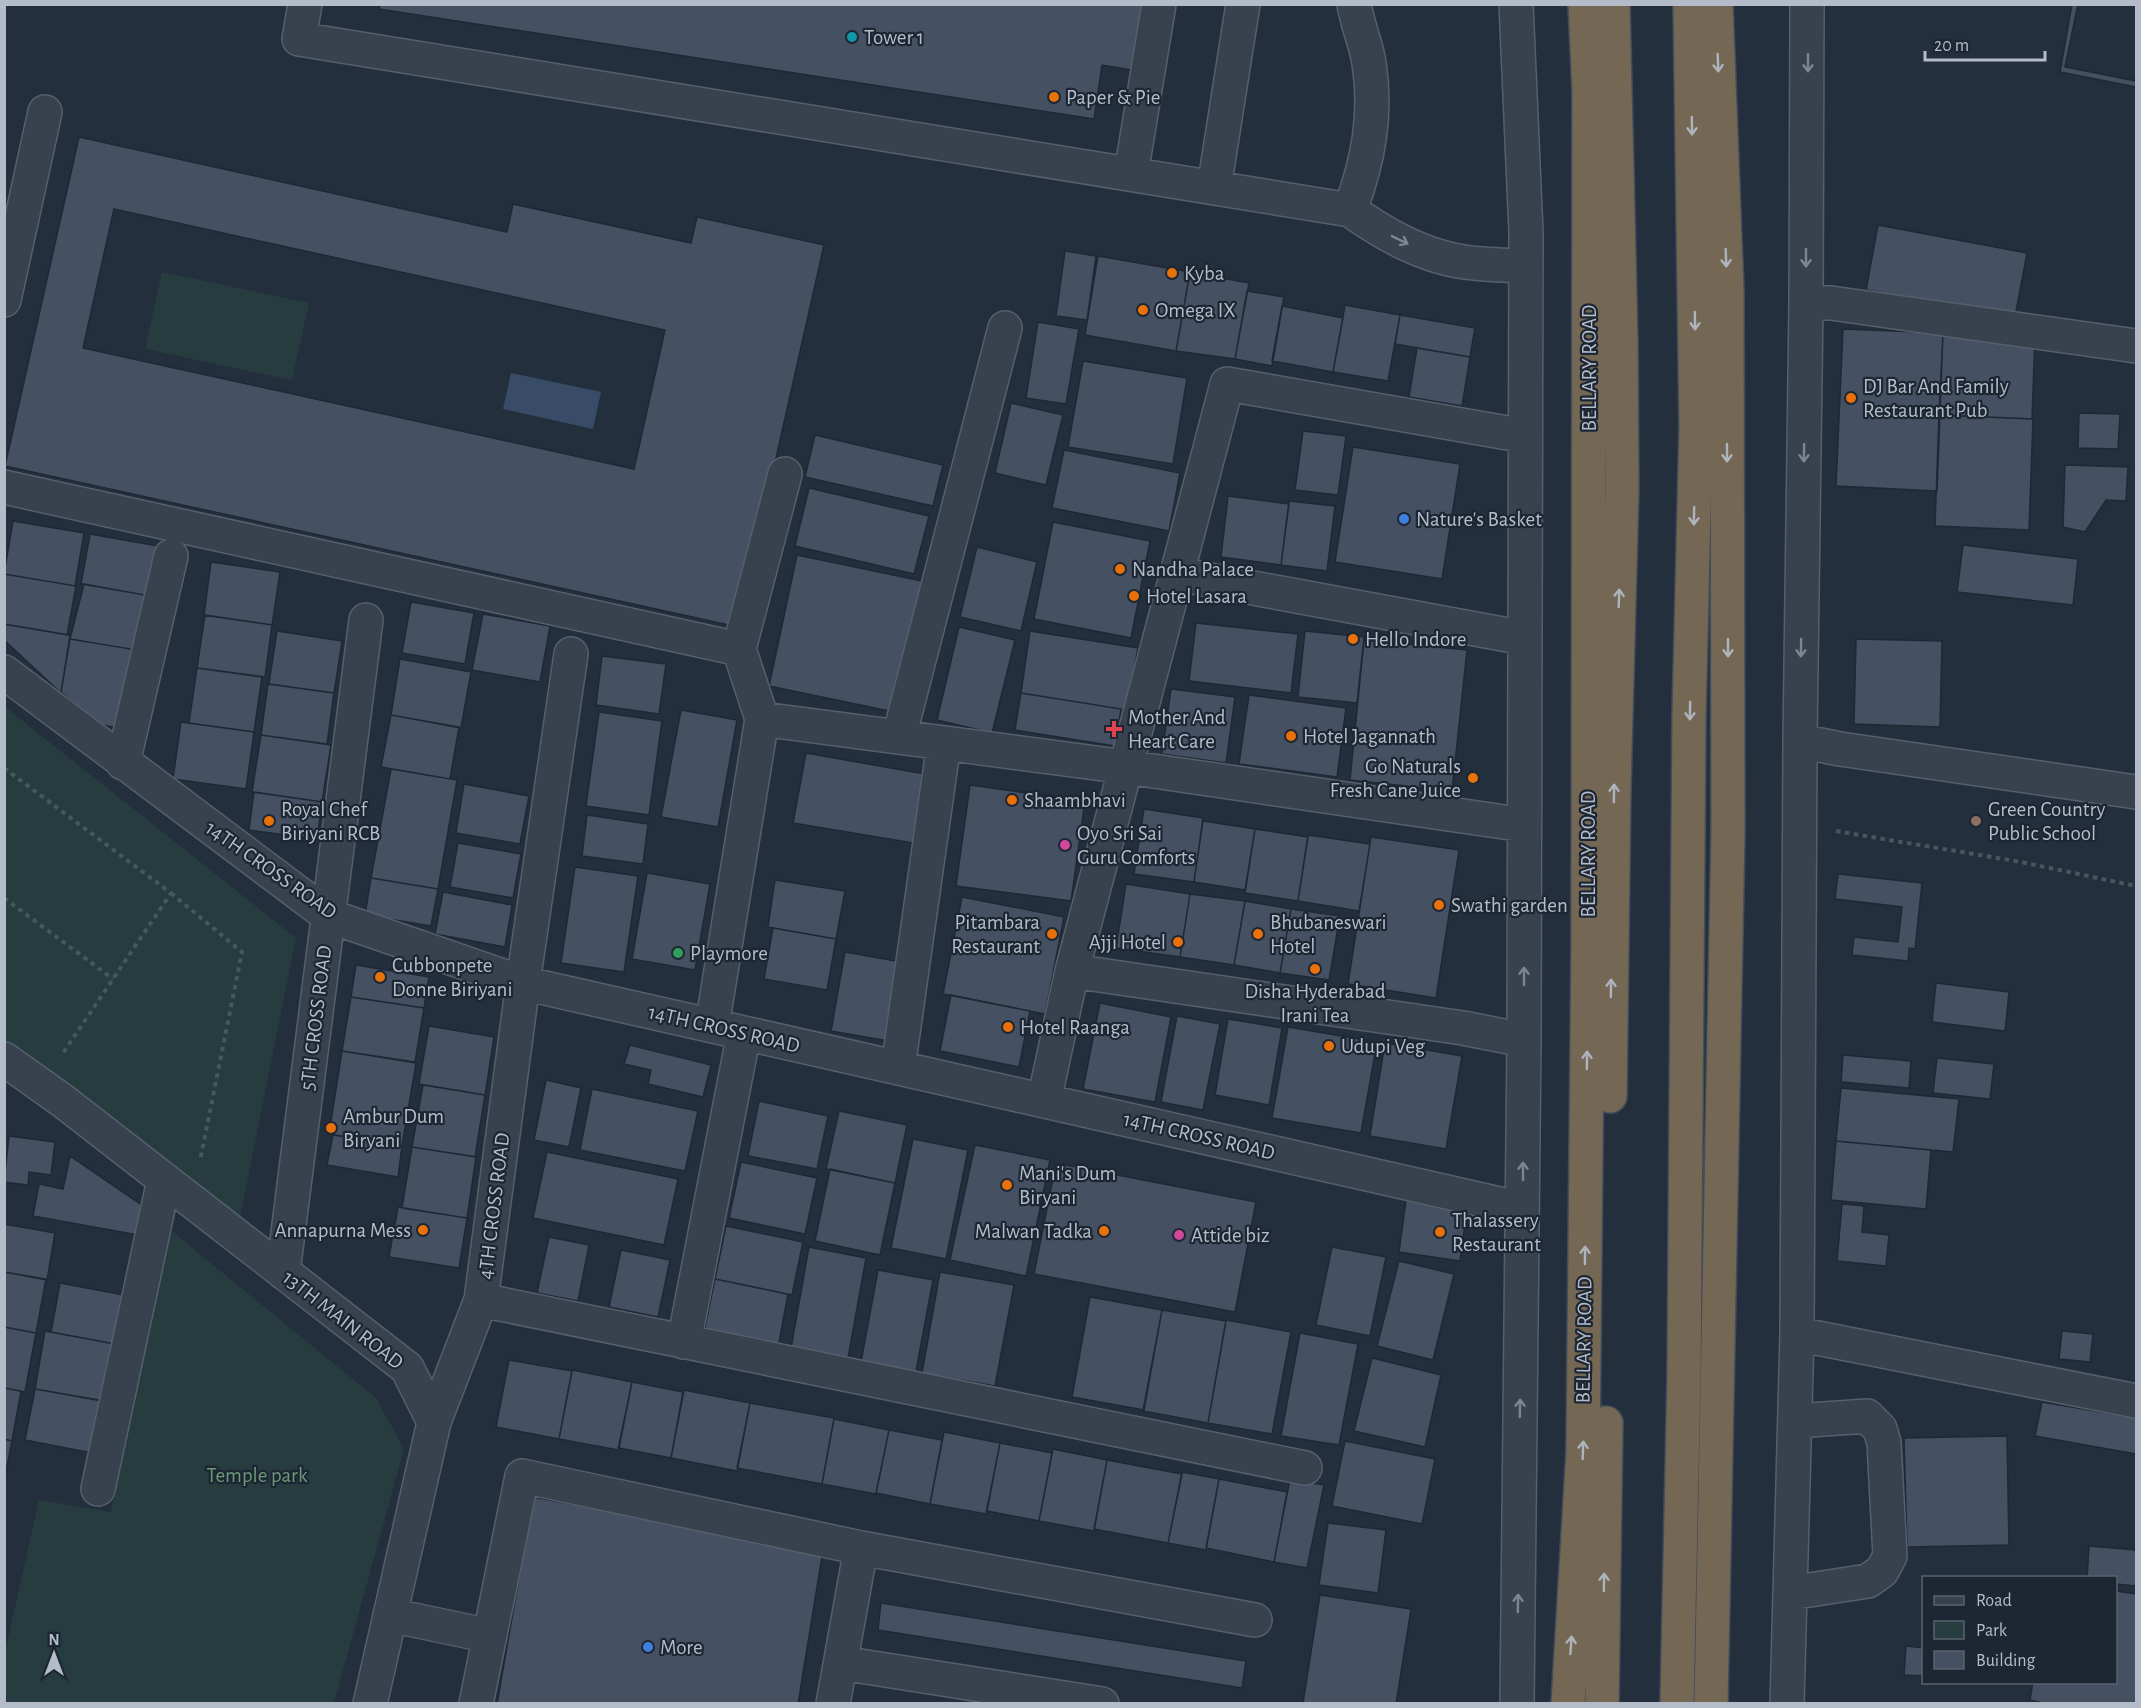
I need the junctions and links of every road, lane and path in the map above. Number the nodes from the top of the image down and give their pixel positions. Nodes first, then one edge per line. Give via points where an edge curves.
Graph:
1 (304, 4) edge
2 (1159, 4) edge
3 (1243, 4) edge
4 (1354, 4) edge
5 (1516, 4) edge
6 (1585, 4) edge
7 (1613, 4) edge
8 (1690, 4) edge
9 (1716, 4) edge
10 (1807, 4) edge
11 (45, 112) dead end
12 (1131, 174) junction
13 (1214, 188) junction
14 (1350, 210) junction
15 (1525, 266) junction
16 (4, 300) edge
17 (1806, 303) junction
18 (1005, 327) dead end
19 (2136, 346) edge
20 (1525, 436) junction
21 (785, 474) dead end
22 (4, 487) edge
23 (171, 556) dead end
24 (1177, 574) junction
25 (366, 620) dead end
26 (1524, 638) junction
27 (739, 649) junction
28 (571, 654) dead end
29 (4, 672) edge
30 (762, 719) junction
31 (899, 737) junction
32 (1800, 741) junction
33 (944, 743) junction
34 (123, 763) junction
35 (1126, 767) junction
36 (4, 768) edge
37 (2136, 792) edge
38 (1524, 825) junction
39 (1800, 825) junction
40 (2136, 886) edge
41 (171, 893) junction
42 (4, 898) edge
43 (329, 916) junction
44 (1072, 971) junction
45 (113, 979) junction
46 (523, 983) junction
47 (712, 1026) junction
48 (744, 1033) junction
49 (1524, 1040) junction
50 (57, 1061) dead end
51 (5, 1062) edge
52 (898, 1068) junction
53 (1044, 1101) junction
54 (190, 1156) dead end
55 (164, 1180) junction
56 (1522, 1209) junction
57 (283, 1272) junction
58 (481, 1300) junction
59 (1797, 1334) junction
60 (684, 1342) junction
61 (2136, 1401) edge
62 (1796, 1421) junction
63 (434, 1422) junction
64 (1305, 1468) dead end
65 (98, 1489) dead end
66 (861, 1548) junction
67 (1790, 1593) junction
68 (390, 1615) junction
69 (1255, 1620) dead end
70 (490, 1636) junction
71 (841, 1663) junction
72 (370, 1704) edge
73 (476, 1704) edge
74 (833, 1704) edge
75 (1102, 1704) edge
76 (1516, 1704) edge
77 (1568, 1704) edge
78 (1602, 1704) edge
79 (1677, 1704) edge
80 (1711, 1704) edge
81 (1787, 1704) edge

1 - 12 street via 299,39
2 - 12 street
3 - 13 street
4 - 14 street via 1369,63 1372,120 1361,181
5 - 15 street
77 -> 6 highway, BELLARY ROAD via 1583,1439 1588,894 1589,92
78 -> 7 highway, BELLARY ROAD via 1614,788 1622,489
8 -> 79 highway via 1696,427
9 -> 80 highway via 1727,291 1728,831
10 -> 17 street
11 - 16 street
12 - 13 street
13 - 14 street
14 -> 15 street via 1375,228 1431,254 1462,262
15 - 20 street
17 - 19 street via 1830,303
17 -> 32 street
18 - 31 street
20 - 24 street via 1227,384
20 - 26 street
21 - 27 street
22 - 27 street
23 - 34 street
24 - 26 street
24 - 35 street
25 - 43 street, 5TH CROSS ROAD
26 - 38 street
27 - 30 street
28 - 46 street, 4TH CROSS ROAD
29 - 34 street, 14TH CROSS ROAD
30 - 31 street
30 - 47 street
31 - 33 street
32 - 37 street
32 - 39 street
33 - 35 street
33 - 52 street
34 - 43 street, 14TH CROSS ROAD
35 - 38 street
35 - 44 street
36 - 41 path
49 -> 38 street
39 - 40 path via 2021,862
39 - 59 street
41 - 45 path
41 - 54 path via 242,951 200,1163
42 - 45 path
43 - 46 street, 14TH CROSS ROAD
43 - 57 street, 5TH CROSS ROAD
44 - 49 street
44 - 53 street
45 - 50 path
46 - 47 street, 14TH CROSS ROAD
46 - 58 street, 4TH CROSS ROAD
47 - 48 street, 14TH CROSS ROAD
48 - 52 street, 14TH CROSS ROAD
48 - 60 street
56 -> 49 street
51 - 55 street, 13TH MAIN ROAD via 63,1101
52 - 53 street, 14TH CROSS ROAD
53 - 56 street, 14TH CROSS ROAD
55 - 57 street, 13TH MAIN ROAD
55 - 65 street
76 -> 56 street
57 - 63 street, 13TH MAIN ROAD via 407,1368
58 - 60 street
58 - 63 street, 4TH CROSS ROAD
59 - 61 street
59 - 62 street
60 - 64 street
62 - 67 street
62 - 67 street via 1867,1416 1880,1429 1890,1556 1882,1571 1868,1581
63 - 68 street
66 - 69 street
66 - 70 street via 522,1476
66 - 71 street
67 - 81 street
68 - 70 street
68 - 72 street
70 - 73 street
71 - 74 street
71 - 75 street

